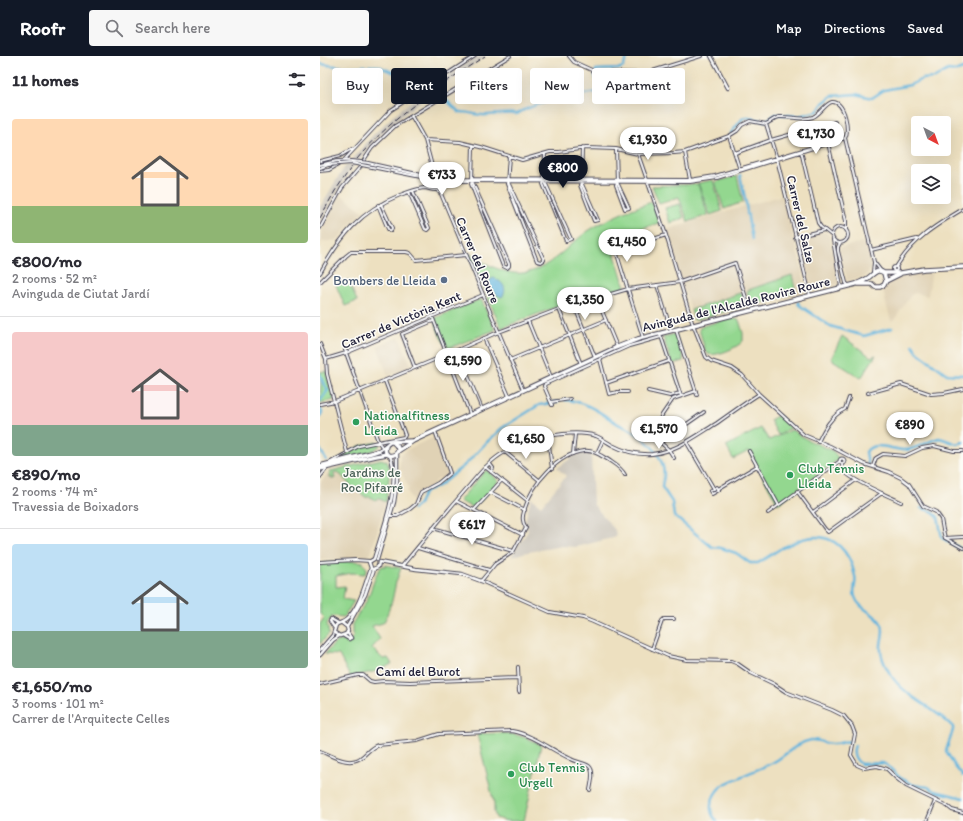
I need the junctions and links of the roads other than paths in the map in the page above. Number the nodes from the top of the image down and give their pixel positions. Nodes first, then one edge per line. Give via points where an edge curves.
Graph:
1 (475, 56) edge
2 (510, 56) edge
3 (569, 56) edge
4 (702, 56) edge
5 (711, 56) edge
6 (728, 88) dead end
7 (412, 117) junction
8 (834, 122) dead end
9 (766, 124) junction
10 (729, 136) junction
11 (845, 138) junction
12 (425, 140) junction
13 (771, 140) junction
14 (828, 143) junction
15 (473, 145) junction
16 (356, 146) junction
17 (582, 148) junction
18 (616, 149) junction
19 (801, 151) junction
20 (685, 152) junction
21 (735, 153) junction
22 (545, 154) junction
23 (638, 154) junction
24 (340, 156) junction
25 (509, 156) junction
26 (777, 158) junction
27 (364, 160) dead end
28 (320, 161) edge
29 (328, 164) junction
30 (367, 164) junction
31 (320, 165) edge
32 (338, 165) dead end
33 (361, 166) dead end
34 (740, 169) junction
35 (320, 170) edge
36 (432, 170) junction
37 (426, 176) junction
38 (445, 178) junction
39 (425, 180) junction
40 (472, 180) junction
41 (508, 180) junction
42 (544, 180) junction
43 (581, 181) junction
44 (617, 181) junction
45 (648, 181) junction
46 (690, 181) junction
47 (425, 183) junction
48 (445, 183) junction
49 (442, 187) junction
50 (422, 188) junction
51 (430, 189) junction
52 (437, 190) junction
53 (413, 191) junction
54 (409, 192) junction
55 (441, 194) junction
56 (380, 205) junction
57 (963, 209) edge
58 (559, 212) junction
59 (555, 214) junction
60 (527, 220) junction
61 (522, 222) junction
62 (490, 223) junction
63 (487, 224) junction
64 (320, 228) edge
65 (824, 230) junction
66 (846, 230) junction
67 (666, 235) junction
68 (831, 235) junction
69 (796, 237) junction
70 (918, 239) junction
71 (833, 240) junction
72 (912, 240) junction
73 (840, 243) junction
74 (914, 244) junction
75 (871, 250) junction
76 (466, 255) junction
77 (874, 262) junction
78 (841, 265) junction
79 (837, 266) junction
80 (896, 267) dead end
81 (963, 267) edge
82 (883, 272) junction
83 (320, 273) edge
84 (873, 273) junction
85 (901, 273) junction
86 (870, 277) junction
87 (886, 281) junction
88 (320, 282) edge
89 (680, 282) junction
90 (856, 284) junction
91 (872, 284) junction
92 (657, 285) junction
93 (849, 286) junction
94 (841, 288) junction
95 (628, 289) junction
96 (483, 295) junction
97 (810, 296) junction
98 (597, 299) junction
99 (748, 304) dead end
100 (574, 305) junction
101 (559, 309) junction
102 (432, 316) junction
103 (528, 320) junction
104 (606, 320) junction
105 (433, 321) junction
106 (693, 325) junction
107 (584, 329) junction
108 (676, 329) junction
109 (671, 330) junction
110 (498, 332) junction
111 (569, 335) junction
112 (660, 335) junction
113 (484, 338) junction
114 (643, 339) junction
115 (320, 344) edge
116 (618, 347) junction
117 (540, 348) junction
118 (345, 350) dead end
119 (457, 350) junction
120 (346, 353) junction
121 (446, 355) junction
122 (609, 355) junction
123 (595, 357) junction
124 (600, 357) junction
125 (326, 359) junction
126 (510, 360) junction
127 (669, 361) junction
128 (581, 364) junction
129 (415, 368) junction
130 (552, 379) junction
131 (385, 381) junction
132 (606, 383) junction
133 (963, 389) edge
134 (523, 390) junction
135 (360, 391) junction
136 (648, 391) dead end
137 (696, 391) junction
138 (628, 392) dead end
139 (868, 393) dead end
140 (681, 394) junction
141 (759, 394) junction
142 (697, 395) dead end
143 (509, 397) junction
144 (849, 398) dead end
145 (570, 399) dead end
146 (335, 401) junction
147 (320, 404) edge
148 (482, 409) junction
149 (704, 412) dead end
150 (470, 414) junction
151 (435, 431) junction
152 (576, 434) junction
153 (548, 437) junction
154 (603, 440) junction
155 (383, 441) junction
156 (413, 441) junction
157 (379, 442) junction
158 (392, 442) junction
159 (661, 442) junction
160 (818, 442) junction
161 (687, 443) junction
162 (384, 446) junction
163 (669, 450) junction
164 (749, 451) dead end
165 (963, 451) edge
166 (347, 452) junction
167 (397, 452) junction
168 (505, 452) junction
169 (597, 453) junction
170 (387, 454) junction
171 (573, 454) junction
172 (844, 455) junction
173 (674, 458) dead end
174 (842, 459) junction
175 (840, 461) junction
176 (490, 464) junction
177 (842, 464) junction
178 (328, 466) junction
179 (757, 466) junction
180 (873, 466) junction
181 (485, 467) junction
182 (320, 468) edge
183 (552, 469) junction
184 (491, 472) junction
185 (625, 475) dead end
186 (320, 477) edge
187 (502, 480) junction
188 (539, 480) junction
189 (856, 480) junction
190 (714, 489) junction
191 (718, 489) junction
192 (797, 491) junction
193 (490, 492) junction
194 (882, 493) junction
195 (455, 501) junction
196 (528, 501) junction
197 (900, 502) dead end
198 (778, 504) junction
199 (474, 510) junction
200 (525, 510) junction
201 (813, 512) junction
202 (768, 513) dead end
203 (390, 516) junction
204 (433, 528) junction
205 (523, 535) junction
206 (963, 537) edge
207 (946, 538) junction
208 (418, 548) junction
209 (963, 548) edge
210 (514, 551) junction
211 (376, 560) junction
212 (370, 561) junction
213 (320, 562) edge
214 (402, 567) junction
215 (372, 568) junction
216 (489, 570) junction
217 (481, 581) junction
218 (674, 620) dead end
219 (338, 623) junction
220 (342, 623) junction
221 (334, 627) junction
222 (347, 627) junction
223 (334, 632) junction
224 (347, 632) junction
225 (338, 636) junction
226 (344, 636) junction
227 (652, 649) junction
228 (320, 650) edge
229 (320, 655) edge
230 (518, 667) dead end
231 (518, 678) junction
232 (320, 684) edge
233 (519, 692) dead end
234 (320, 751) edge
235 (590, 790) dead end
236 (935, 801) junction
237 (963, 813) edge
238 (927, 821) edge

1 - 16 street via 391,110
2 - 7 street
3 - 4 street via 574,62 595,72 646,73
5 - 6 street
7 - 12 street
7 - 27 street via 388,132
8 - 13 street
9 - 10 street via 750,121 742,124
9 - 11 street via 778,118 810,118 835,102 846,117
9 - 13 street, Carrer del Salze
10 - 20 street
10 - 21 street
11 - 14 street
11 - 75 street
12 - 15 street
12 - 36 street
13 - 21 street
13 - 26 street, Carrer del Salze
14 - 19 street
14 - 66 street
15 - 25 street
15 - 40 street
16 - 24 street
16 - 24 street via 344,159
17 - 18 street
17 - 22 street
17 - 43 street
18 - 23 street
18 - 44 street
19 - 26 street
19 - 65 street via 818,223
20 - 23 street
20 - 46 street
21 - 34 street
22 - 25 street via 522,160
22 - 42 street
23 - 45 street
24 - 28 street
25 - 41 street
26 - 34 street
26 - 69 street, Carrer del Salze
29 - 30 street, bridge via 353,160
29 - 31 street
29 - 35 street
30 - 37 street
30 - 39 street
32 - 35 street via 329,170
33 - 64 street via 344,185
34 - 46 street
36 - 37 street
36 - 38 street via 439,171
37 - 39 street
38 - 40 street
38 - 48 street
39 - 47 street
40 - 41 street
40 - 48 street
40 - 62 street
40 - 63 street via 471,184
41 - 42 street
41 - 60 street
41 - 61 street via 507,184
42 - 43 street
42 - 58 street
42 - 59 street via 543,184
43 - 43 street via 580,185 594,222 598,220
43 - 44 street
44 - 44 street via 624,209 629,208
44 - 45 street
45 - 46 street
45 - 67 street
47 - 50 street
47 - 51 street
48 - 49 street
49 - 52 street
49 - 55 street
50 - 51 street
50 - 53 street
51 - 52 street
52 - 55 street, Carrer del Roure
53 - 54 street
53 - 54 street via 429,228 427,230
54 - 56 street
55 - 76 street, Carrer del Roure
56 - 56 street via 388,229 391,231 392,228
56 - 83 street via 350,228
57 - 70 street via 936,224
58 - 59 street
58 - 59 street via 571,239 566,242
60 - 61 street
60 - 61 street via 544,260 541,262 537,261
62 - 63 street
62 - 63 street via 509,264 507,268 503,266
65 - 68 street
65 - 69 street
66 - 68 street via 836,228
66 - 73 street via 848,237
67 - 89 street
67 - 95 street via 616,251
68 - 71 street
69 - 97 street, Carrer del Salze
70 - 72 street
70 - 74 street
71 - 73 street
71 - 79 street
72 - 74 street
72 - 75 street
73 - 78 street via 838,248
74 - 80 street
75 - 77 street
76 - 88 street via 416,260 406,252 351,252
76 - 96 street, Carrer del Roure
77 - 82 street
77 - 84 street
78 - 79 street
78 - 93 street
79 - 94 street
81 - 85 main road
82 - 84 main road
82 - 85 main road
82 - 87 main road
84 - 86 main road
85 - 87 main road
86 - 90 main road
86 - 91 main road
87 - 91 main road via 880,287
89 - 92 street
89 - 99 street via 735,263
89 - 106 street
90 - 91 main road
90 - 93 main road, Avinguda de l'Alcalde Rovira Roure
92 - 95 street
92 - 109 street
93 - 94 main road, Avinguda de l'Alcalde Rovira Roure
94 - 97 main road, Avinguda de l'Alcalde Rovira Roure
95 - 98 street
95 - 114 street
96 - 102 street, Carrer de Victòria Kent
96 - 110 street, Carrer del Roure
97 - 106 main road, Avinguda de l'Alcalde Rovira Roure
98 - 100 street
98 - 104 street
100 - 101 street
100 - 107 street
101 - 103 street
101 - 111 street
102 - 105 street
102 - 120 street, Carrer de Victòria Kent
103 - 110 street
103 - 117 street
104 - 107 street
104 - 116 street
105 - 121 street
105 - 129 street, Carrer de Victòria Kent via 402,334
106 - 108 main road, Avinguda de l'Alcalde Rovira Roure
106 - 141 street via 706,357 732,368
107 - 111 street
107 - 123 street
108 - 109 main road, Avinguda de l'Alcalde Rovira Roure
108 - 137 street
109 - 112 main road, Avinguda de l'Alcalde Rovira Roure
110 - 113 street
110 - 126 street, Carrer del Roure
111 - 117 street
111 - 128 street
112 - 114 main road, Avinguda de l'Alcalde Rovira Roure
112 - 127 street
113 - 119 street
113 - 143 street
114 - 116 main road, Avinguda de l'Alcalde Rovira Roure
114 - 122 street, Avinguda de l'Alcalde Rovira Roure
115 - 125 street
116 - 124 main road, Avinguda de l'Alcalde Rovira Roure
117 - 126 street
117 - 130 street
118 - 120 street
119 - 121 street
119 - 148 street
120 - 125 street, Carrer de Victòria Kent
120 - 135 street
121 - 129 street
121 - 150 street
122 - 124 street, Avinguda de l'Alcalde Rovira Roure
122 - 124 street, Avinguda de l'Alcalde Rovira Roure
123 - 124 main road, Avinguda de l'Alcalde Rovira Roure
123 - 128 main road, Avinguda de l'Alcalde Rovira Roure
124 - 130 street, Avinguda de l'Alcalde Rovira Roure
124 - 132 street
125 - 146 street via 327,374
126 - 134 street, Carrer del Roure
127 - 132 street
127 - 140 street
128 - 130 main road, Avinguda de l'Alcalde Rovira Roure
129 - 131 street
130 - 134 main road, Avinguda de l'Alcalde Rovira Roure
130 - 145 street, Avinguda de l'Alcalde Rovira Roure via 544,386 552,403
131 - 135 street
131 - 155 street via 405,436
132 - 138 street via 609,394
133 - 139 street via 931,394 901,384
134 - 143 main road, Avinguda de l'Alcalde Rovira Roure
135 - 146 street
135 - 157 street
136 - 140 street via 670,396
137 - 140 street
137 - 142 street
140 - 159 street via 673,399 662,414 652,435
141 - 160 street via 804,435
141 - 161 street
143 - 148 main road, Avinguda de l'Alcalde Rovira Roure
144 - 160 street via 845,409 836,414
146 - 147 street
146 - 166 street
148 - 150 main road, Avinguda de l'Alcalde Rovira Roure
149 - 159 street
150 - 151 main road, Avinguda de l'Alcalde Rovira Roure
151 - 156 main road, Avinguda de l'Alcalde Rovira Roure
151 - 203 street via 450,473 438,484 421,492 416,504 410,509 397,516
152 - 153 street
152 - 154 street via 595,436
152 - 171 street
153 - 168 street via 536,439
153 - 183 street
154 - 163 street via 629,453 656,453
154 - 169 street
155 - 157 street
155 - 158 street
156 - 158 main road, Avinguda de l'Alcalde Rovira Roure
156 - 167 main road, Avinguda de l'Alcalde Rovira Roure
157 - 162 street
157 - 166 street via 359,446
158 - 162 main road
158 - 167 main road via 397,446
159 - 163 street
160 - 172 street
161 - 163 street
161 - 190 street
162 - 170 main road
162 - 178 main road via 370,454
163 - 173 street
164 - 179 street
165 - 180 street via 934,446 922,448 905,456 882,454 876,458
166 - 178 street
167 - 170 main road via 393,455
167 - 203 street via 396,494
168 - 176 street
168 - 188 street
169 - 171 street via 586,451
169 - 185 street via 623,470
170 - 178 main road
170 - 211 street via 392,460 394,471 390,504
171 - 183 street
172 - 174 street
172 - 180 street
174 - 175 street
174 - 177 street
175 - 177 street
175 - 192 street
176 - 181 street
176 - 184 street via 493,468
177 - 189 street via 844,472
178 - 182 main road
178 - 186 street
179 - 191 street
179 - 198 street
180 - 207 street via 909,484 923,506 939,516
181 - 184 street
181 - 195 street
183 - 188 street
184 - 187 street
187 - 193 street
187 - 196 street
188 - 196 street
189 - 194 street
189 - 201 street
190 - 191 street
190 - 191 street via 710,491 712,494
192 - 198 street
192 - 201 street
193 - 199 street
193 - 200 street
194 - 197 street
194 - 201 street via 828,532
195 - 199 street
195 - 204 street
196 - 200 street
198 - 202 street
199 - 205 street
200 - 205 street via 522,518 526,528
203 - 211 street
204 - 208 street
204 - 210 street
205 - 210 street
206 - 207 street
207 - 209 street
208 - 214 street
208 - 216 street
210 - 216 street
211 - 212 street
211 - 214 street
211 - 215 street via 378,566
212 - 213 street
212 - 215 street via 369,565
214 - 217 street via 462,574
215 - 220 street via 356,605
215 - 222 street via 365,595
216 - 217 street
217 - 227 street via 540,609 583,618
218 - 227 street via 662,621
219 - 220 street
219 - 221 street
219 - 221 street via 331,620
220 - 222 street
221 - 223 street
222 - 224 street
223 - 225 street
223 - 228 street
224 - 226 street
224 - 226 street via 350,638
225 - 226 street
225 - 229 street
227 - 236 street via 676,658 731,661 786,692 844,716 855,734 851,755 857,765 887,769 906,786
230 - 231 street
231 - 232 street, Camí del Burot via 374,682 358,675
231 - 233 street
234 - 235 street via 347,761 357,760 373,746 416,741 439,734 517,732 589,766 592,771
236 - 237 street
236 - 238 street

